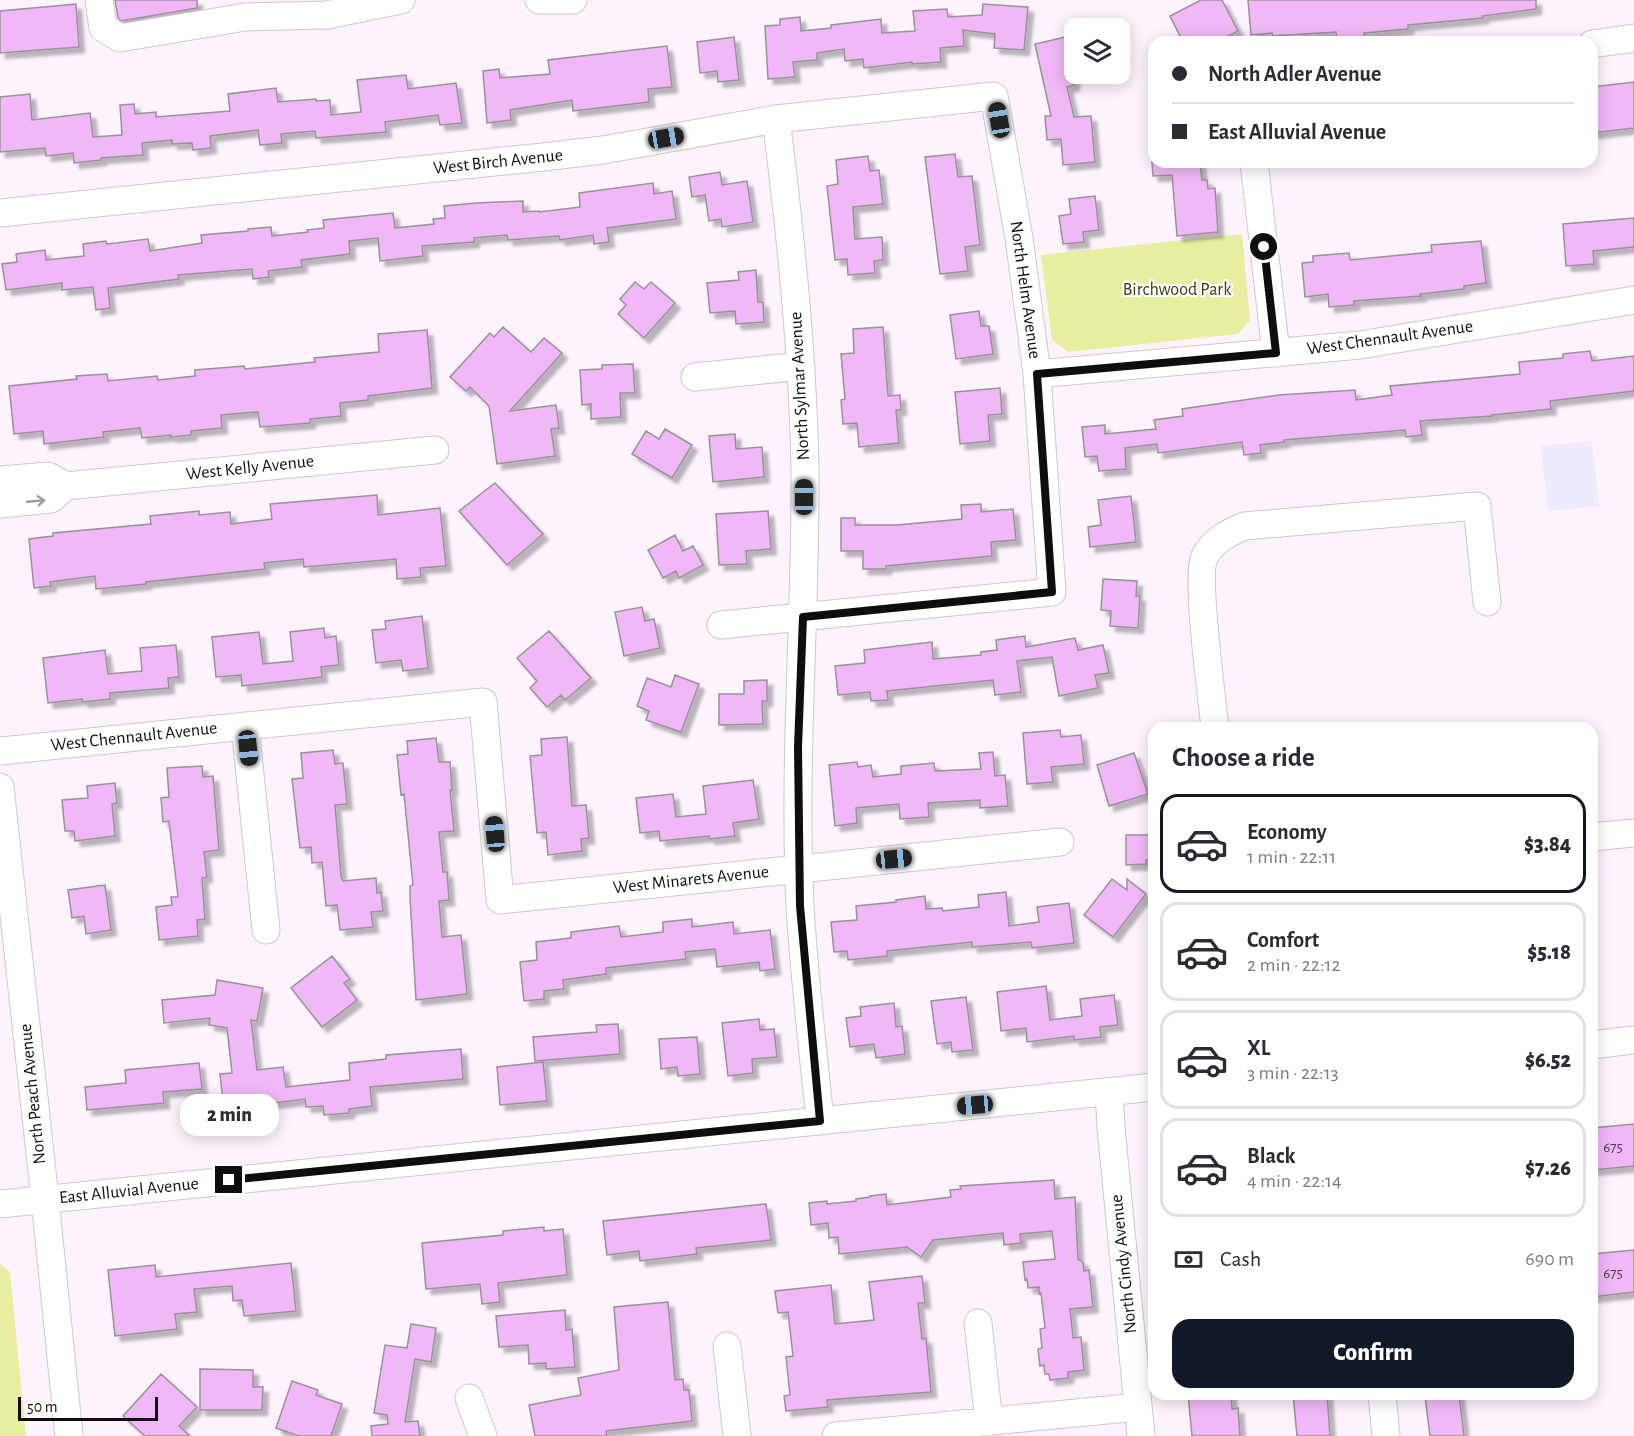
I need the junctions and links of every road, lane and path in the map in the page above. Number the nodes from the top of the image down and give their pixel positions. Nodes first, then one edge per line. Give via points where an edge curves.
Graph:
1 (99, 0) edge
2 (401, 0) edge
3 (539, 0) edge
4 (573, 0) edge
5 (1634, 38) edge
6 (1598, 43) edge
7 (994, 96) joint
8 (776, 119) junction
9 (1255, 168) edge
10 (0, 213) edge
11 (1634, 300) edge
12 (1276, 353) junction
13 (801, 366) junction
14 (1037, 374) junction
15 (695, 377) dead end
16 (435, 450) dead end
17 (0, 480) edge
18 (66, 486) junction
19 (0, 504) edge
20 (1487, 602) dead end
21 (803, 617) junction
22 (721, 625) dead end
23 (1214, 722) edge
24 (246, 726) junction
25 (0, 751) edge
26 (0, 788) edge
27 (1634, 832) edge
28 (1598, 836) edge
29 (1060, 842) dead end
30 (799, 868) junction
31 (500, 900) joint
32 (266, 930) dead end
33 (1634, 1040) edge
34 (1598, 1044) edge
35 (1148, 1088) edge
36 (1109, 1092) junction
37 (820, 1121) junction
38 (45, 1199) junction
39 (0, 1204) edge
40 (978, 1323) dead end
41 (727, 1346) dead end
42 (470, 1398) dead end
43 (1383, 1400) edge
44 (1138, 1407) junction
45 (990, 1422) junction
46 (69, 1436) edge
47 (483, 1436) edge
48 (736, 1436) edge
49 (836, 1436) edge
50 (1141, 1436) edge
51 (1386, 1436) edge

1 - 2 street via 103,28 120,38 245,17 327,15
3 - 4 street
5 - 6 street
7 - 8 street, West Birch Avenue
7 - 14 street, North Helm Avenue via 1019,238
8 - 10 street, West Birch Avenue via 603,150
8 - 13 street, North Sylmar Avenue via 792,242
9 - 12 street
11 - 12 street, West Chennault Avenue via 1360,345
12 - 14 street, West Chennault Avenue
13 - 15 street
13 - 21 street, North Sylmar Avenue via 805,473
14 - 21 street, North Helm Avenue via 1052,592
16 - 18 street, West Kelly Avenue
17 - 18 street, West Kelly Avenue via 48,476
19 -> 18 street, West Kelly Avenue via 51,499
20 - 23 street via 1477,506 1245,526 1220,536 1204,558 1201,584
21 - 22 street
21 - 30 street, North Sylmar Avenue
24 - 25 street, West Chennault Avenue
24 - 31 street, West Chennault Avenue via 483,702
24 - 32 street
26 - 38 street, North Peach Avenue
27 - 28 street
29 - 30 street, West Minarets Avenue
30 - 31 street, West Minarets Avenue
30 - 37 street, North Sylmar Avenue
33 - 34 street
35 - 36 street, East Alluvial Avenue
36 - 37 street, East Alluvial Avenue
36 - 44 street, North Cindy Avenue
37 - 38 street, East Alluvial Avenue
38 - 39 street, East Alluvial Avenue
38 - 46 street, North Peach Avenue
40 - 45 street
41 - 48 street
42 - 47 street
43 - 51 street
44 - 45 street
44 - 50 street, North Cindy Avenue
45 - 49 street

